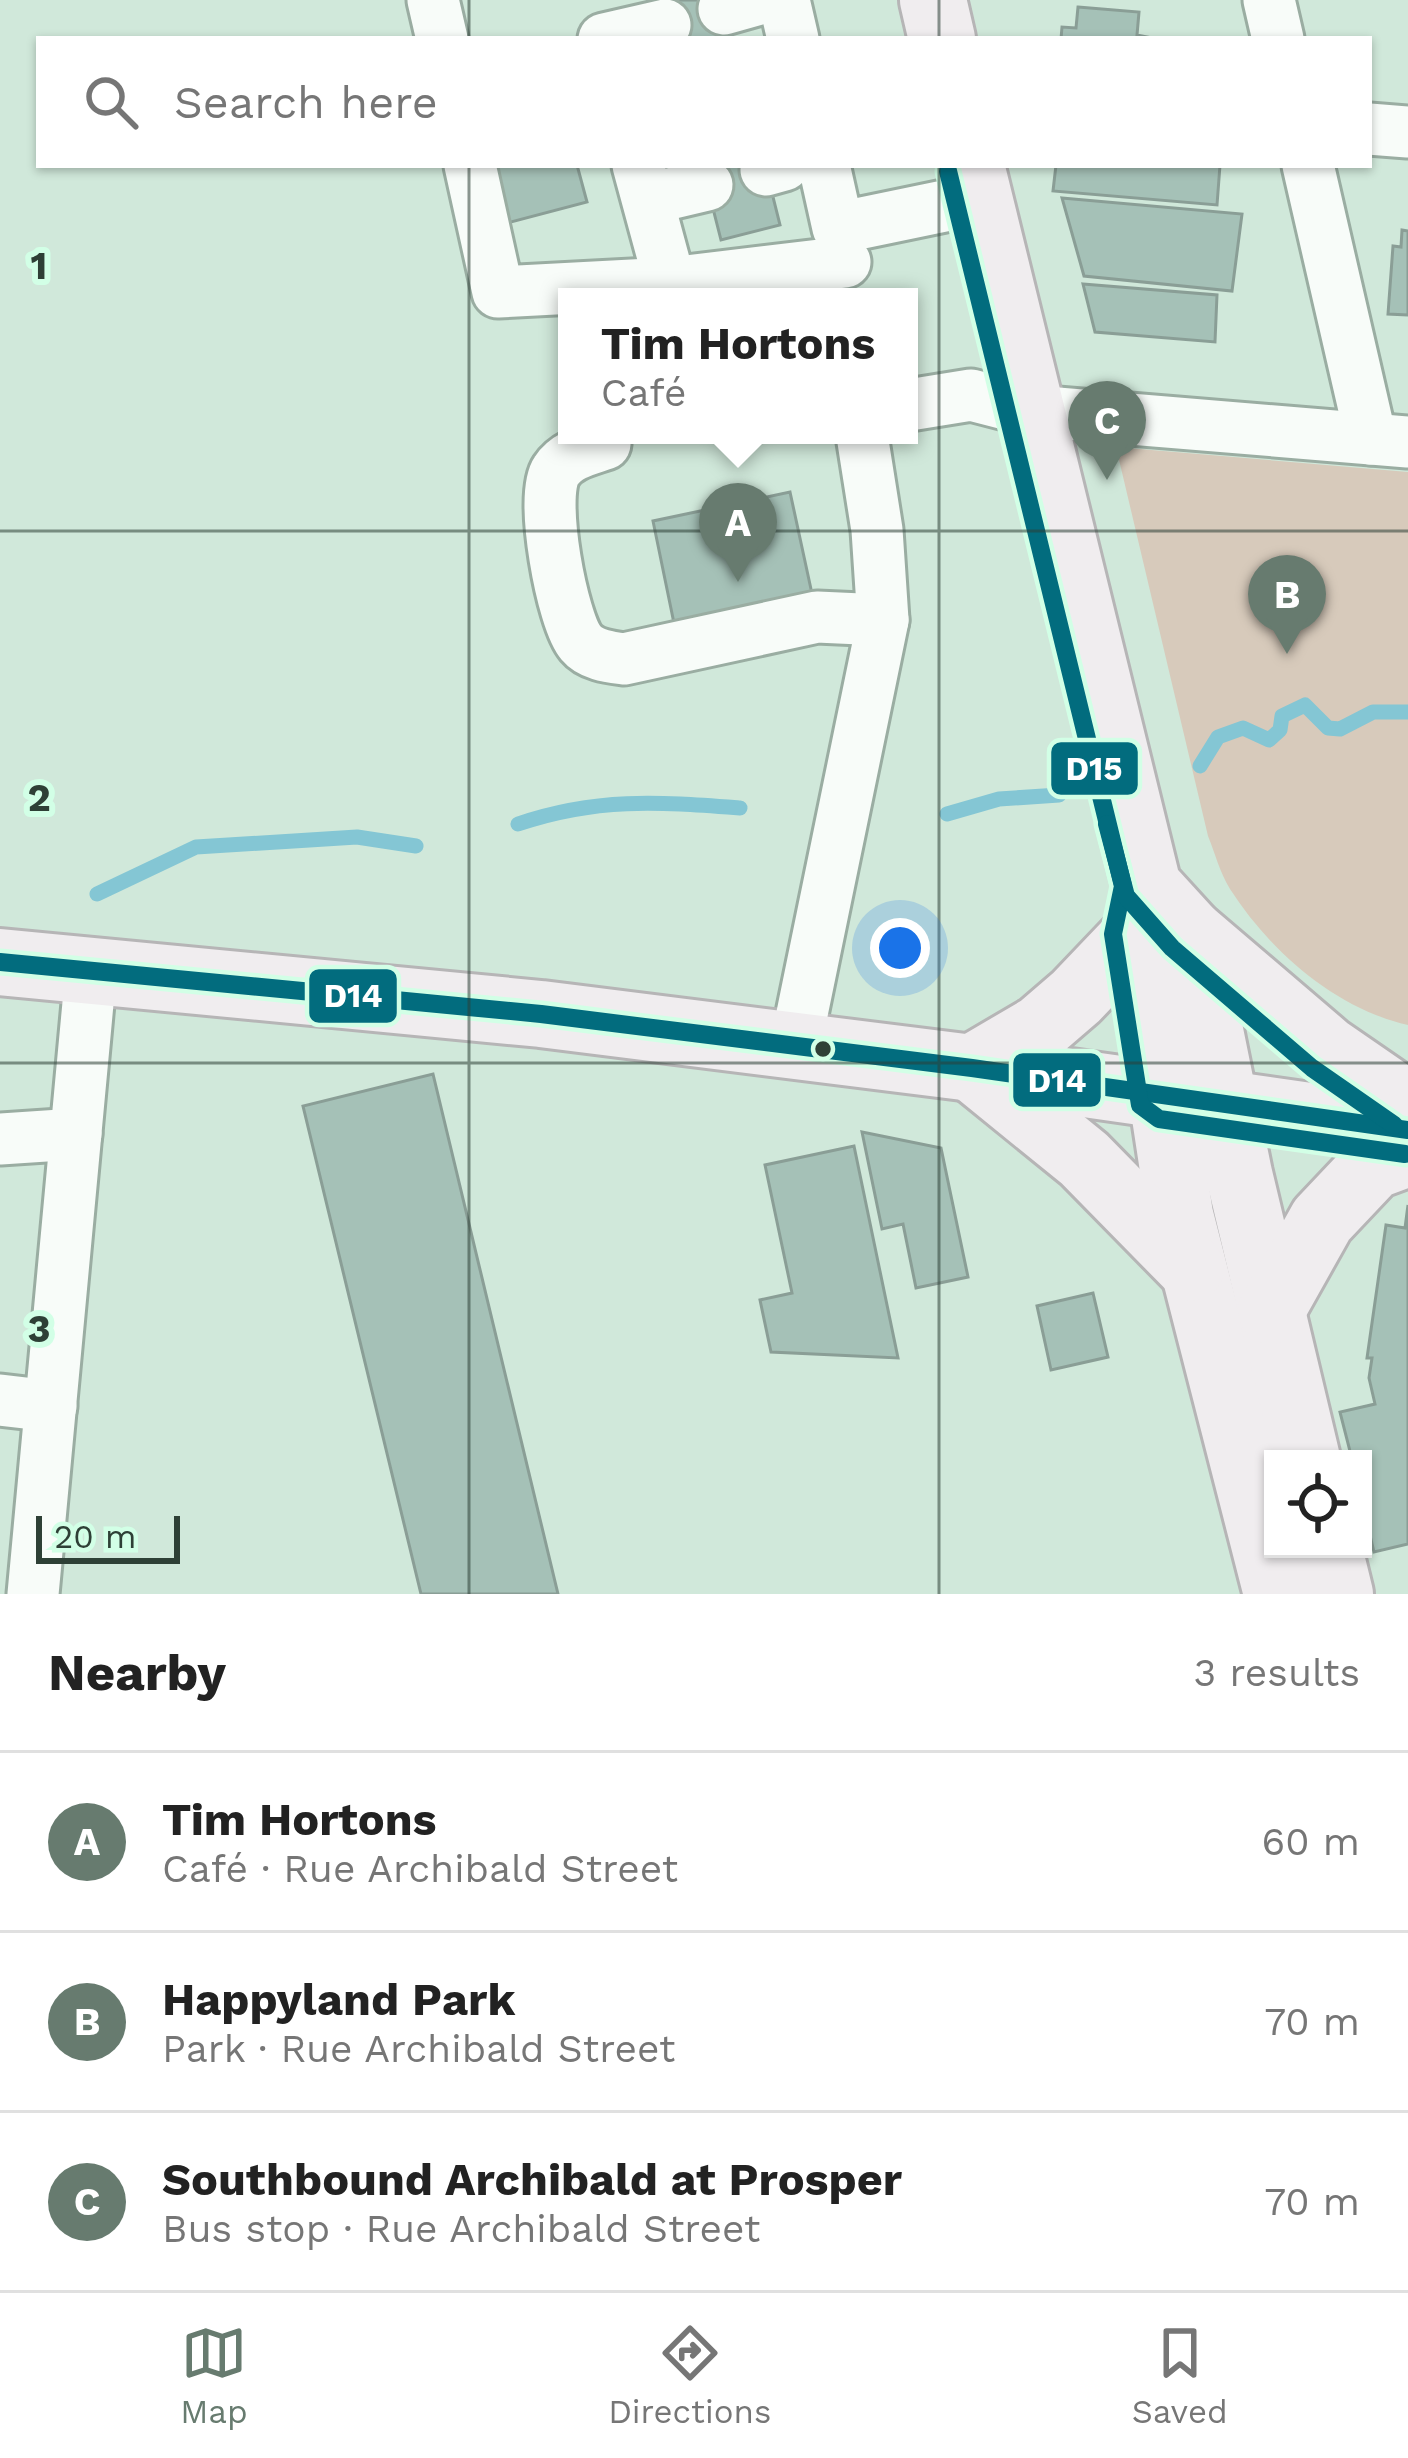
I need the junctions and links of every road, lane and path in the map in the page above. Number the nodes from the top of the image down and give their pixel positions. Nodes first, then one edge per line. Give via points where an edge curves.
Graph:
1 (433, 0) edge
2 (590, 0) edge
3 (784, 0) edge
4 (933, 0) edge
5 (1269, 0) edge
6 (665, 25) dead end
7 (441, 36) edge
8 (602, 36) edge
9 (616, 36) edge
10 (792, 36) edge
11 (941, 36) edge
12 (1277, 36) edge
13 (1372, 129) edge
14 (1408, 132) edge
15 (471, 168) edge
16 (825, 168) edge
17 (1309, 168) edge
18 (643, 182) edge
19 (974, 182) edge
20 (707, 184) dead end
21 (844, 262) edge
22 (670, 283) junction
23 (574, 288) edge
24 (558, 289) edge
25 (918, 404) edge
26 (1034, 411) junction
27 (1390, 441) edge
28 (605, 444) dead end
29 (864, 444) edge
30 (883, 620) junction
31 (1153, 899) junction
32 (0, 962) edge
33 (91, 971) junction
34 (794, 1048) junction
35 (972, 1068) junction
36 (1193, 1099) junction
37 (1408, 1105) edge
38 (1408, 1130) edge
39 (76, 1134) junction
40 (0, 1139) edge
41 (1408, 1154) edge
42 (1191, 1268) junction
43 (1271, 1311) junction
44 (0, 1400) edge
45 (51, 1406) junction
46 (1304, 1450) edge
47 (1331, 1558) edge
48 (33, 1594) edge
49 (1277, 1594) edge
50 (1340, 1594) edge

1 - 7 street
2 - 8 street
3 - 10 street
4 - 11 main road
5 - 12 street
6 - 9 street
13 - 14 street
15 - 24 street via 498,292
16 - 21 street
17 - 27 street
18 - 20 street
18 - 22 street
19 - 21 street
19 - 26 main road
21 - 22 street
22 - 23 street
25 - 26 street via 971,395
26 - 27 street
26 - 31 main road
28 - 30 street via 575,454 550,488 550,531 582,645 624,659 817,616
29 - 30 street
30 - 34 street
31 - 35 main road via 1076,997
31 - 36 main road
31 - 37 main road via 1328,1050
32 - 33 main road
33 - 34 main road via 541,1014
33 - 39 street
34 - 35 main road
35 - 36 main road
35 - 42 main road via 1084,1159
36 - 38 main road
36 - 42 main road
36 - 43 main road
39 - 40 street
39 - 45 street
41 - 43 main road via 1373,1166 1322,1220
42 - 49 main road
43 - 46 main road
44 - 45 street
45 - 48 street
47 - 50 main road

